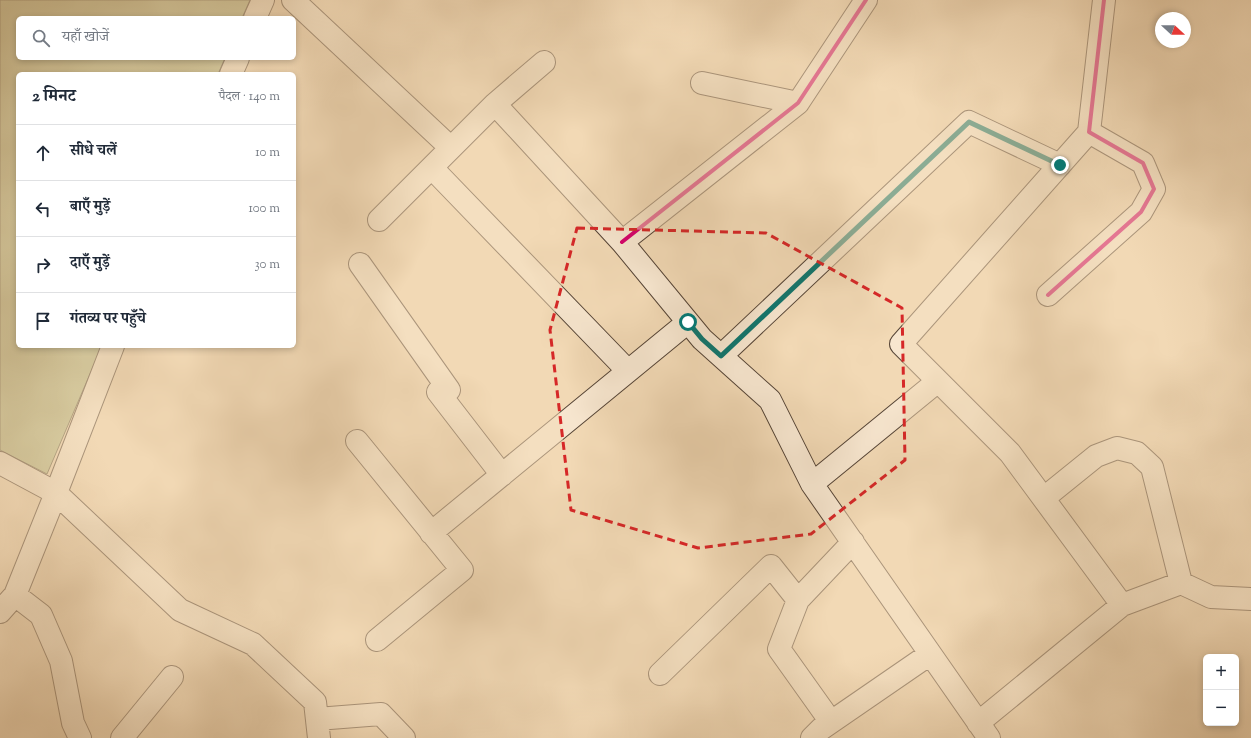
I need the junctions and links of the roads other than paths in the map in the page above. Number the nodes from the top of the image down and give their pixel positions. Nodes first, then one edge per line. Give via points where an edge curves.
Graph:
1 (263, 0) edge
2 (293, 0) edge
3 (866, 0) edge
4 (1104, 0) edge
5 (256, 16) edge
6 (237, 60) edge
7 (544, 62) dead end
8 (232, 72) edge
9 (702, 84) dead end
10 (798, 103) junction
11 (495, 104) junction
12 (1090, 132) junction
13 (451, 148) junction
14 (1060, 165) junction
15 (432, 168) junction
16 (379, 220) dead end
17 (622, 242) junction
18 (360, 264) dead end
19 (1048, 295) dead end
20 (688, 322) junction
21 (111, 348) edge
22 (721, 356) junction
23 (628, 371) junction
24 (938, 381) junction
25 (357, 441) dead end
26 (0, 463) edge
27 (502, 475) junction
28 (812, 484) junction
29 (56, 493) junction
30 (1044, 498) junction
31 (431, 533) junction
32 (853, 542) junction
33 (1181, 583) junction
34 (15, 595) junction
35 (1251, 599) edge
36 (798, 600) junction
37 (1122, 605) junction
38 (0, 612) edge
39 (376, 640) dead end
40 (930, 654) junction
41 (660, 674) dead end
42 (172, 676) dead end
43 (831, 722) junction
44 (318, 728) edge
45 (983, 730) edge
46 (80, 738) edge
47 (122, 738) edge
48 (404, 738) edge
49 (812, 738) edge

1 - 5 street
2 - 13 street
3 - 10 street
4 - 12 street
6 - 8 street
7 - 11 street
9 - 10 street
10 - 17 street
11 - 13 street
11 - 17 street
12 - 14 street
12 - 19 street via 1142,163 1154,189 1141,212
13 - 15 street
14 - 22 street via 969,122
14 - 24 street via 901,344
15 - 16 street
15 - 23 street
17 - 20 street
18 - 27 street via 449,390 438,392
20 - 22 street
20 - 23 street
21 - 29 street
22 - 28 street via 770,400
23 - 27 street
24 - 28 street
24 - 30 street via 1010,453
25 - 31 street
26 - 29 street
27 - 31 street
28 - 32 street
29 - 34 street
29 - 44 street via 180,610 253,644 315,702
30 - 33 street via 1096,456 1117,448 1137,453 1152,467
30 - 37 street
31 - 39 street via 462,570
32 - 36 street
32 - 40 street
33 - 35 street via 1211,597
33 - 37 street
34 - 38 street
34 - 46 street via 41,615 61,661 73,723
36 - 41 street via 771,566
36 - 43 street via 779,649
37 - 45 street
40 - 43 street
40 - 45 street
42 - 47 street
43 - 49 street
44 - 48 street via 381,714

